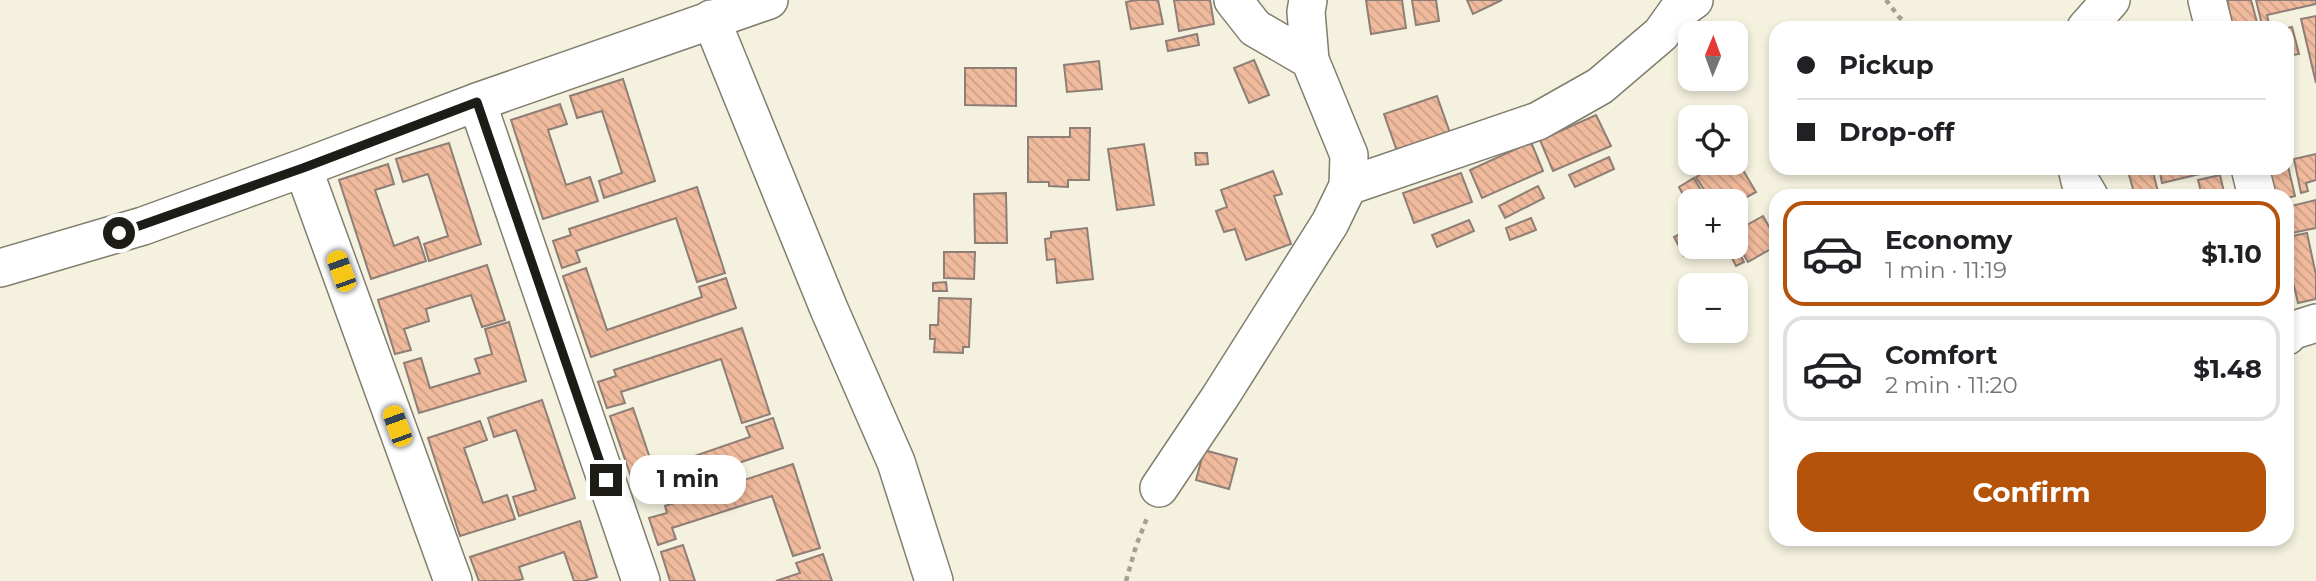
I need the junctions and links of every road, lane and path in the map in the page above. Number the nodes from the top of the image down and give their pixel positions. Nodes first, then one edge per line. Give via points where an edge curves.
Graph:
1 (769, 0) edge
2 (1233, 0) edge
3 (1308, 0) edge
4 (1694, 0) edge
5 (1886, 0) edge
6 (2111, 0) edge
7 (2207, 0) edge
8 (711, 19) junction
9 (1904, 21) edge
10 (2092, 21) edge
11 (2212, 21) edge
12 (1310, 60) junction
13 (477, 102) junction
14 (303, 168) junction
15 (1348, 186) junction
16 (0, 268) edge
17 (1159, 488) joint
18 (453, 581) edge
19 (641, 581) edge
20 (934, 581) edge
21 (1126, 581) edge

1 - 8 street
2 - 12 street via 1255,28
3 - 12 street
4 - 15 street via 1600,86 1538,121
5 - 9 path
6 - 10 street
7 - 11 street
8 - 13 street
8 - 20 street via 896,462
12 - 15 street via 1349,155
13 - 14 street
13 - 19 street
14 - 16 street via 143,226
14 - 18 street
15 - 17 street via 1330,223
17 - 21 path

